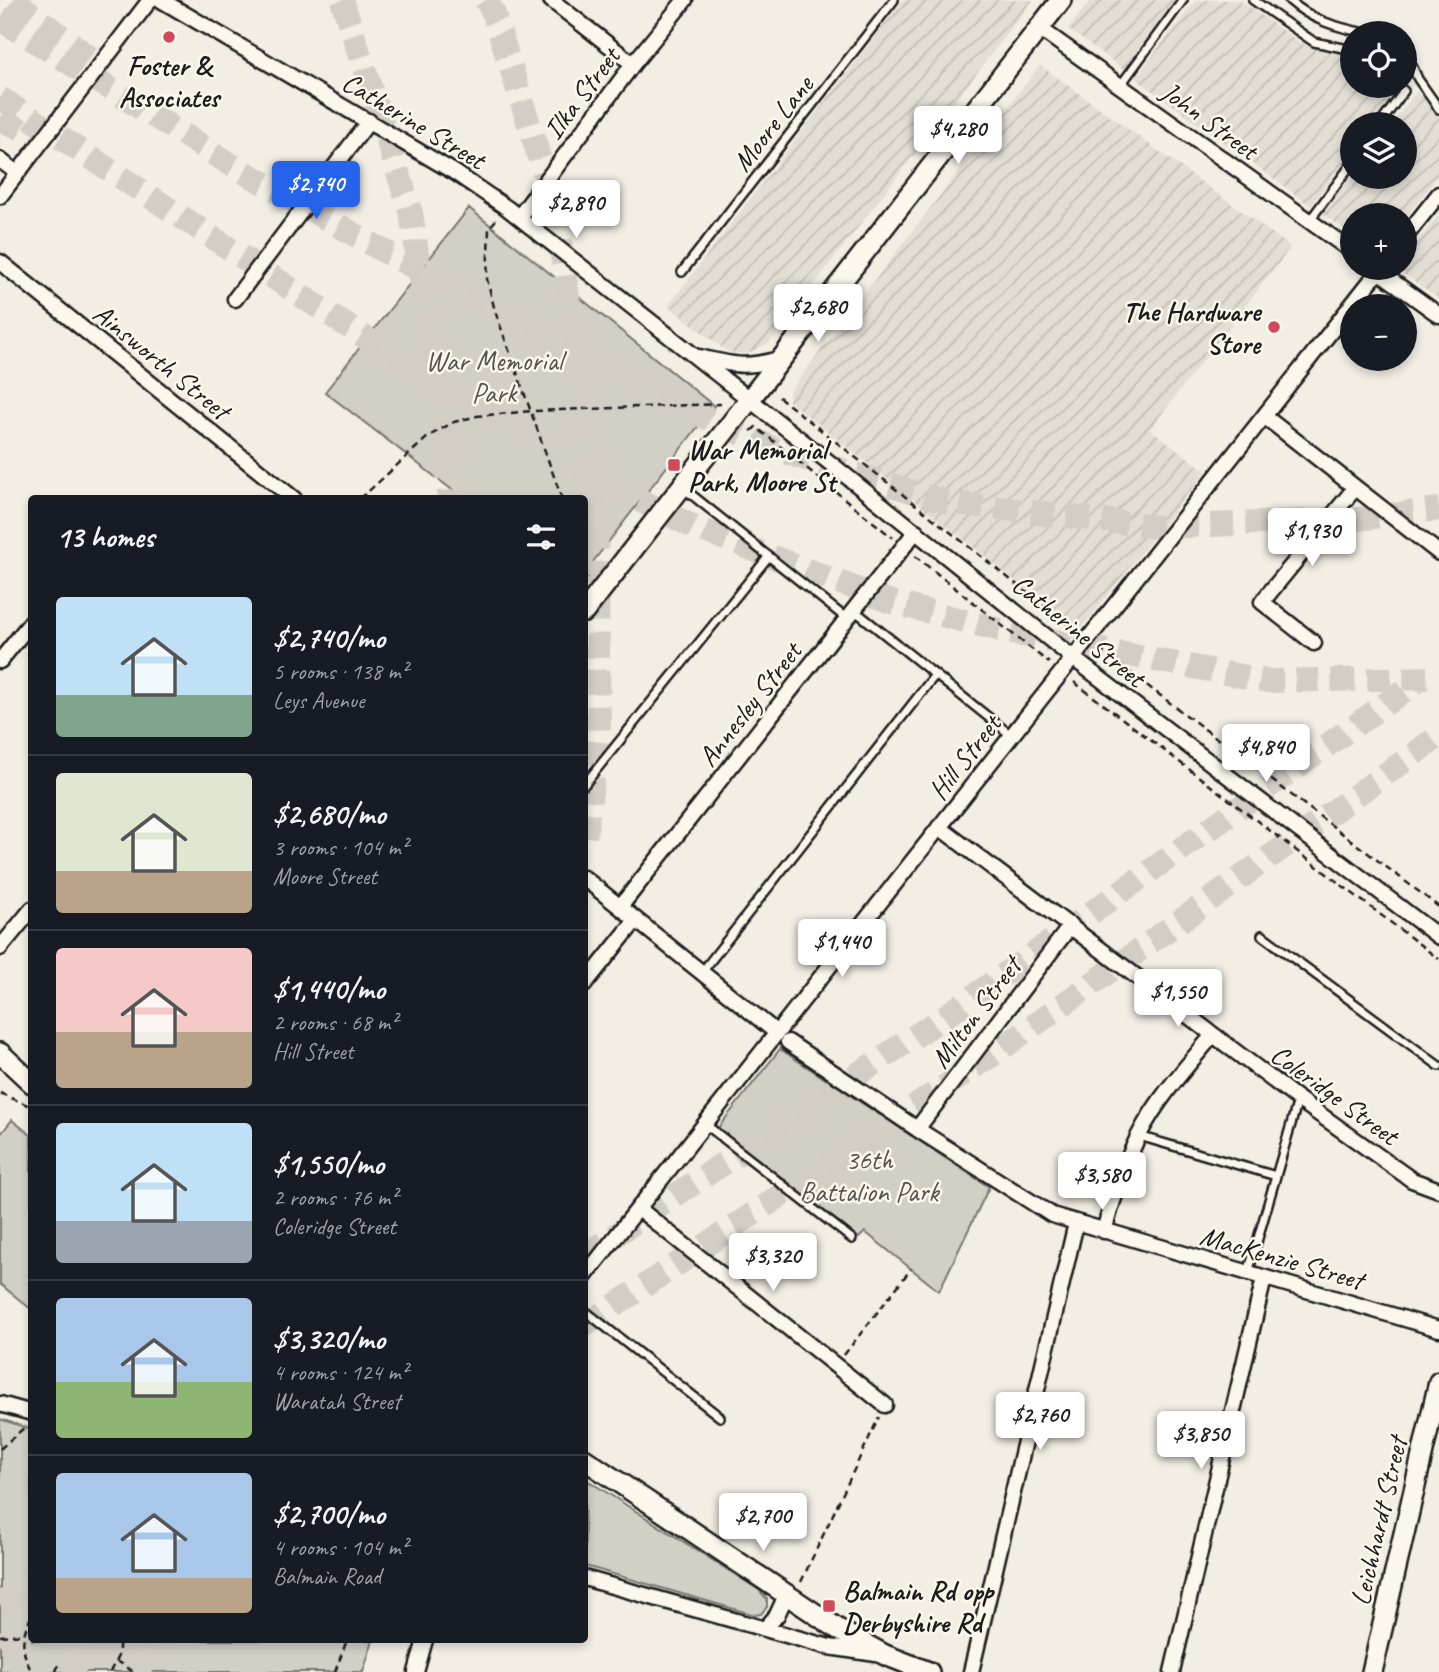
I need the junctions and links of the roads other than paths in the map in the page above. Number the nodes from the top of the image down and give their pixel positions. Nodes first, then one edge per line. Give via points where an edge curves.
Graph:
1 (150, 0) edge
2 (161, 0) edge
3 (551, 0) edge
4 (685, 0) edge
5 (894, 0) edge
6 (1061, 0) edge
7 (1182, 0) edge
8 (1253, 0) edge
9 (1289, 0) edge
10 (1340, 27) edge
11 (1040, 28) junction
12 (1340, 47) edge
13 (633, 64) junction
14 (1417, 77) edge
15 (1120, 86) junction
16 (1436, 98) edge
17 (1439, 109) edge
18 (369, 121) junction
19 (0, 160) edge
20 (17, 173) junction
21 (1340, 180) edge
22 (1439, 194) edge
23 (0, 195) edge
24 (519, 217) junction
25 (1310, 221) junction
26 (1417, 222) edge
27 (1340, 243) edge
28 (0, 262) edge
29 (682, 272) dead end
30 (1369, 280) edge
31 (1393, 280) edge
32 (235, 299) dead end
33 (1439, 315) edge
34 (694, 355) junction
35 (782, 358) junction
36 (749, 399) junction
37 (1264, 416) junction
38 (681, 487) junction
39 (1355, 488) junction
40 (289, 495) edge
41 (916, 531) junction
42 (1439, 553) edge
43 (769, 556) junction
44 (588, 607) edge
45 (851, 614) junction
46 (28, 626) edge
47 (1314, 643) dead end
48 (1073, 658) junction
49 (0, 662) edge
50 (935, 675) junction
51 (1012, 736) junction
52 (588, 780) edge
53 (939, 827) junction
54 (588, 881) edge
55 (620, 907) junction
56 (28, 914) edge
57 (636, 920) junction
58 (1071, 925) junction
59 (1262, 935) dead end
60 (1439, 937) edge
61 (0, 948) edge
62 (701, 972) junction
63 (588, 980) edge
64 (1213, 1035) junction
65 (783, 1038) junction
66 (0, 1053) edge
67 (1439, 1066) edge
68 (28, 1079) edge
69 (1298, 1099) junction
70 (705, 1124) junction
71 (917, 1129) junction
72 (1139, 1136) junction
73 (1276, 1176) junction
74 (1439, 1190) edge
75 (639, 1209) junction
76 (1076, 1223) junction
77 (1104, 1231) junction
78 (852, 1239) dead end
79 (588, 1272) edge
80 (1248, 1273) junction
81 (1264, 1278) junction
82 (588, 1313) edge
83 (1439, 1329) edge
84 (1439, 1382) edge
85 (0, 1404) edge
86 (885, 1405) road end
87 (28, 1417) edge
88 (720, 1417) dead end
89 (588, 1461) edge
90 (588, 1579) edge
91 (794, 1587) junction
92 (765, 1629) junction
93 (424, 1643) edge
94 (885, 1655) junction
95 (416, 1672) edge
96 (929, 1672) edge
97 (971, 1672) edge
98 (1172, 1672) edge
99 (1372, 1672) edge

1 - 20 street
2 - 18 street, Catherine Street
3 - 13 street
4 - 13 street, Ilka Street
5 - 29 lane, Moore Lane
6 - 11 main road
7 - 15 lane
8 - 12 lane via 1314,42
9 - 10 lane via 1302,12
11 - 15 street, John Street
11 - 35 main road
13 - 24 street, Ilka Street
14 - 16 lane
15 - 25 street, John Street
16 - 17 lane
18 - 24 street, Catherine Street
18 - 32 street
19 - 20 street
20 - 23 street
21 - 25 lane
22 - 26 street
24 - 34 street, Catherine Street
25 - 27 street, John Street
28 - 40 street, Ainsworth Street
30 - 37 street, Hill Street
31 - 33 street
34 - 35 street, Catherine Street via 740,366
34 - 36 street, Catherine Street
35 - 36 main road
36 - 38 main road
36 - 41 street, Catherine Street
37 - 39 street
37 - 48 street, Hill Street
38 - 43 lane
38 - 44 main road
39 - 42 street
39 - 47 street via 1262,602
41 - 45 street, Annesley Street
41 - 48 street, Catherine Street
43 - 45 lane
43 - 52 lane
45 - 50 lane
45 - 55 street, Annesley Street
46 - 49 street
48 - 51 street, Hill Street
48 - 60 street, Catherine Street
50 - 51 lane
50 - 62 lane
51 - 53 street, Hill Street
53 - 58 street, Coleridge Street
53 - 65 street, Hill Street
54 - 55 street, MacKenzie Street
55 - 57 street, MacKenzie Street
56 - 61 street
57 - 62 street, MacKenzie Street
57 - 63 street
58 - 64 street, Coleridge Street
58 - 71 street, Milton Street
59 - 67 lane
62 - 65 street, MacKenzie Street
64 - 69 street, Coleridge Street
64 - 72 street via 1175,1080
65 - 70 street, Hill Street
65 - 71 street, MacKenzie Street
66 - 68 main road
69 - 73 lane
69 - 74 street, Coleridge Street via 1412,1180
70 - 75 street, Hill Street
70 - 78 lane
71 - 76 street, MacKenzie Street via 1052,1214
72 - 73 lane
72 - 77 street
73 - 80 lane
75 - 79 street, Hill Street
75 - 86 street
76 - 77 street, MacKenzie Street
76 - 97 street
77 - 80 street, MacKenzie Street
80 - 81 street, MacKenzie Street
81 - 83 street, MacKenzie Street
81 - 98 street
82 - 88 lane
84 - 99 main road, Leichhardt Street
85 - 87 street
89 - 91 main road
90 - 92 street
91 - 92 street
91 - 94 main road via 841,1631
92 - 94 street via 830,1647
93 - 95 street
94 - 96 main road

